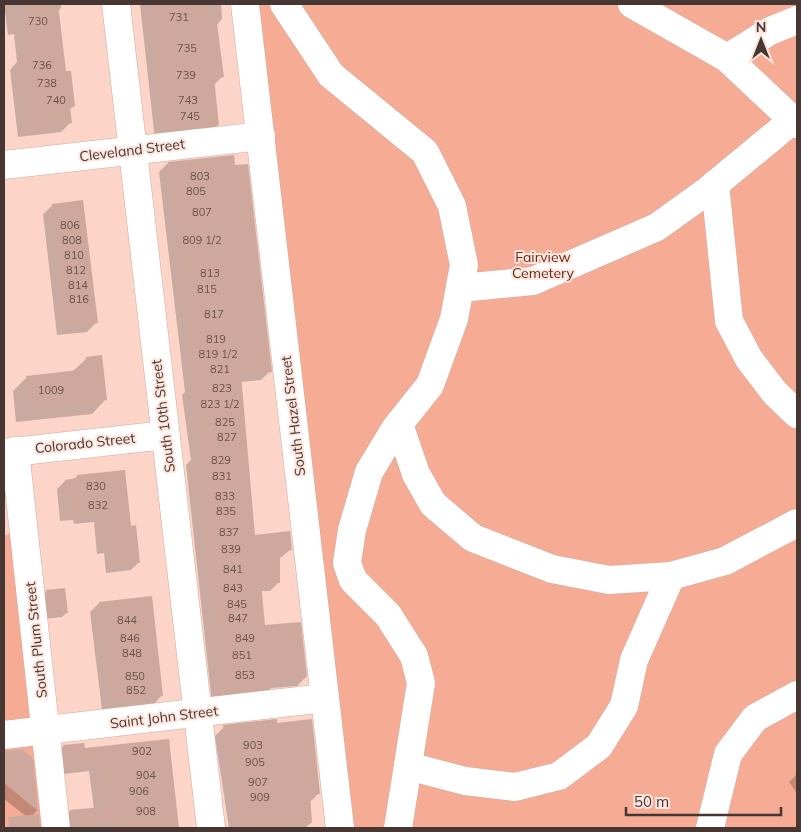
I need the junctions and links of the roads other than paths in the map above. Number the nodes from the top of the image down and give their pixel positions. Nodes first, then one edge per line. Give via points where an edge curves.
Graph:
1 (116, 4) edge
2 (245, 4) edge
3 (284, 4) edge
4 (632, 4) edge
5 (797, 20) edge
6 (727, 58) junction
7 (795, 122) edge
8 (260, 136) junction
9 (133, 150) junction
10 (4, 165) edge
11 (715, 184) junction
12 (460, 288) junction
13 (797, 414) edge
14 (400, 424) junction
15 (165, 434) junction
16 (9, 452) edge
17 (797, 523) edge
18 (671, 576) junction
19 (797, 696) edge
20 (325, 698) junction
21 (198, 713) junction
22 (46, 730) junction
23 (4, 735) edge
24 (408, 766) junction
25 (56, 828) edge
26 (211, 828) edge
27 (340, 828) edge
28 (398, 828) edge
29 (710, 828) edge

1 - 9 street, South 10th Street
2 - 8 street, South Hazel Street
3 - 12 street via 332,75 425,152 452,206 464,265
4 - 6 street
5 - 6 street via 770,31
6 - 7 street
7 - 11 street
8 - 9 street, Cleveland Street
8 - 20 street, South Hazel Street
9 - 10 street, Cleveland Street
9 - 15 street, South 10th Street
11 - 12 street via 657,226 533,281
11 - 13 street via 729,320 749,359 775,393
12 - 14 street via 454,319 430,385
14 - 18 street via 416,474 433,504 473,538 552,569 590,577 609,580
14 - 24 street via 369,472 352,530 347,562 353,580 388,615 414,656 421,683
15 - 16 street, Colorado Street
15 - 21 street, South 10th Street
16 - 22 street, South Plum Street
17 - 18 street via 725,562
18 - 24 street via 634,660 624,706 599,746 559,776 515,787 465,781
19 - 29 street via 755,718 728,754
20 - 21 street, Saint John Street
20 - 27 street, South Hazel Street
21 - 22 street, Saint John Street
21 - 26 street, South 10th Street
22 - 23 street, Saint John Street
22 - 25 street, South Plum Street
24 - 28 street

